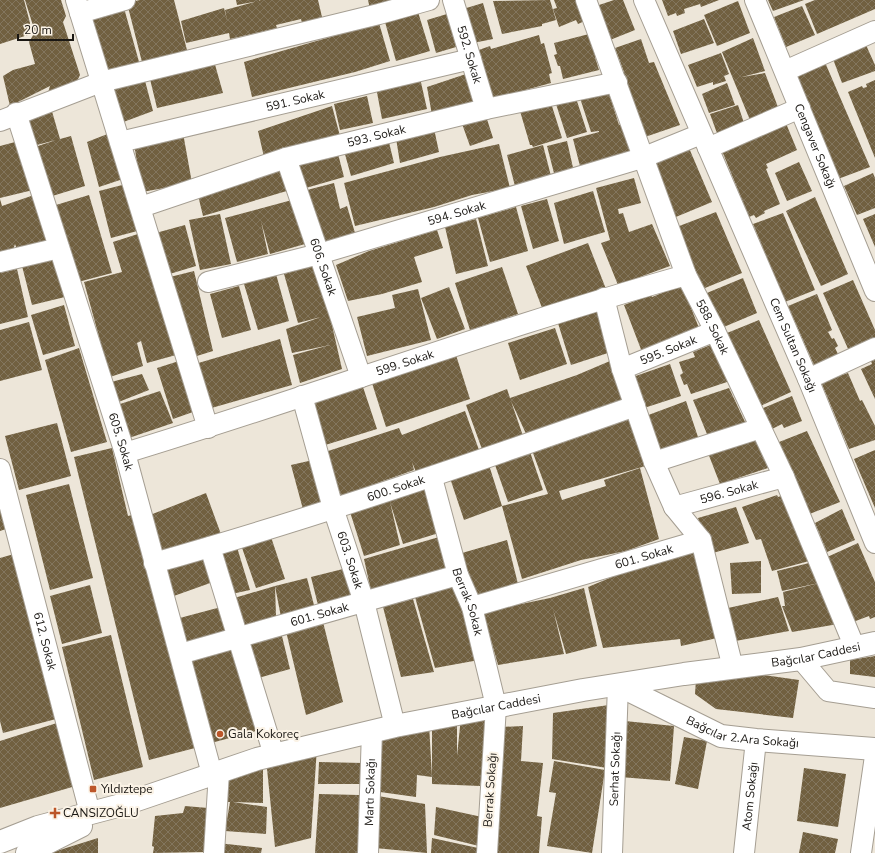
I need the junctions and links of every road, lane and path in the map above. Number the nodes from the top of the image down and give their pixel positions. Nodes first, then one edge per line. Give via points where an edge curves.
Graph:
1 (125, 0) edge
2 (429, 0) edge
3 (453, 0) edge
4 (586, 0) edge
5 (644, 0) edge
6 (755, 0) edge
7 (78, 7) edge
8 (875, 31) edge
9 (471, 59) junction
10 (785, 70) junction
11 (101, 82) junction
12 (617, 82) junction
13 (800, 108) junction
14 (486, 109) junction
15 (8, 117) edge
16 (705, 141) junction
17 (120, 142) junction
18 (286, 158) junction
19 (642, 158) junction
20 (141, 207) junction
21 (59, 248) junction
22 (319, 254) junction
23 (0, 262) edge
24 (686, 275) junction
25 (208, 282) dead end
26 (875, 292) edge
27 (604, 298) junction
28 (715, 331) junction
29 (875, 348) edge
30 (622, 369) junction
31 (361, 376) junction
32 (808, 379) junction
33 (302, 396) junction
34 (635, 406) junction
35 (208, 428) junction
36 (761, 428) junction
37 (125, 453) junction
38 (654, 462) junction
39 (0, 469) edge
40 (784, 477) junction
41 (432, 478) junction
42 (674, 507) junction
43 (333, 508) junction
44 (701, 540) junction
45 (875, 543) edge
46 (210, 547) junction
47 (154, 563) junction
48 (458, 575) junction
49 (364, 602) junction
50 (472, 607) junction
51 (238, 637) junction
52 (865, 646) edge
53 (180, 654) junction
54 (801, 659) junction
55 (733, 668) junction
56 (684, 674) junction
57 (618, 685) junction
58 (875, 698) edge
59 (677, 714) junction
60 (495, 716) junction
61 (396, 726) junction
62 (372, 731) junction
63 (756, 740) junction
64 (875, 749) edge
65 (274, 755) junction
66 (875, 756) edge
67 (216, 773) junction
68 (125, 804) junction
69 (90, 814) junction
70 (0, 842) edge
71 (27, 853) edge
72 (214, 853) edge
73 (368, 853) edge
74 (487, 853) edge
75 (612, 853) edge
76 (744, 853) edge
77 (861, 853) edge

1 - 7 street
2 - 11 street
3 - 9 street, 592. Sokak
4 - 12 street, 588. Sokak
5 - 16 street, Cem Sultan Sokağı
6 - 10 street, Cengaver Sokağı
7 - 11 street
8 - 10 street
9 - 14 street, 592. Sokak
9 - 17 street, 591. Sokak
10 - 13 street, Cengaver Sokağı
11 - 15 street
11 - 17 street
12 - 14 street, 593. Sokak
12 - 19 street, 588. Sokak
13 - 16 street
13 - 26 street, Cengaver Sokağı
14 - 18 street, 593. Sokak
15 - 21 street, 605. Sokak
16 - 19 street, 594. Sokak
16 - 32 street, Cem Sultan Sokağı
17 - 20 street
18 - 20 street, 593. Sokak
18 - 22 street, 606. Sokak
19 - 22 street, 594. Sokak
19 - 24 street, 588. Sokak
20 - 35 street
21 - 23 street
21 - 37 street, 605. Sokak
22 - 25 street, 594. Sokak
22 - 31 street, 606. Sokak
24 - 27 street, 599. Sokak
24 - 28 street, 588. Sokak
27 - 30 street
27 - 31 street, 599. Sokak
28 - 30 street, 595. Sokak
28 - 36 street, 588. Sokak
29 - 32 street
30 - 34 street
31 - 33 street, 599. Sokak
32 - 45 street, Cem Sultan Sokağı
33 - 35 street, 599. Sokak
33 - 43 street, 603. Sokak
34 - 38 street
34 - 41 street, 600. Sokak
35 - 37 street, 599. Sokak
36 - 38 street
36 - 40 street, 588. Sokak
37 - 47 street, 605. Sokak
38 - 42 street
39 - 69 street, 612. Sokak
40 - 42 street, 596. Sokak
40 - 52 street, 588. Sokak
41 - 43 street, 600. Sokak
41 - 48 street, Berrak Sokak
42 - 44 street
43 - 46 street, 600. Sokak
43 - 49 street, 603. Sokak
44 - 50 street, 601. Sokak
44 - 55 street
46 - 47 street, 600. Sokak
46 - 51 street
47 - 53 street, 605. Sokak
48 - 49 street, 601. Sokak
48 - 50 street, Berrak Sokak
49 - 51 street, 601. Sokak
49 - 61 street, 603. Sokak
50 - 60 street, Berrak Sokak
51 - 53 street, 601. Sokak
51 - 65 street
52 - 54 main road, Bağcılar Caddesi
53 - 67 street, 605. Sokak
54 - 55 main road, Bağcılar Caddesi
54 - 58 street via 828,691
55 - 56 main road, Bağcılar Caddesi
56 - 57 main road, Bağcılar Caddesi
56 - 59 main road via 671,695 670,701
57 - 59 main road, Bağcılar 2.Ara Sokağı
57 - 60 main road, Bağcılar Caddesi
57 - 75 street, Serhat Sokağı
59 - 63 main road, Bağcılar 2.Ara Sokağı via 721,736
60 - 61 main road, Bağcılar Caddesi
60 - 74 street, Berrak Sokağı
61 - 62 main road, Bağcılar Caddesi
62 - 65 main road, Bağcılar Caddesi
62 - 73 street, Martı Sokağı
63 - 64 main road, Bağcılar 2.Ara Sokağı
63 - 76 street, Atom Sokağı
65 - 67 main road, Bağcılar Caddesi
66 - 77 street
67 - 68 main road, Bağcılar Caddesi
67 - 72 street, 605. Sokak
68 - 69 main road, Bağcılar Caddesi
68 - 71 main road, Bağcılar Caddesi
69 - 70 main road, Bağcılar Caddesi via 38,827

